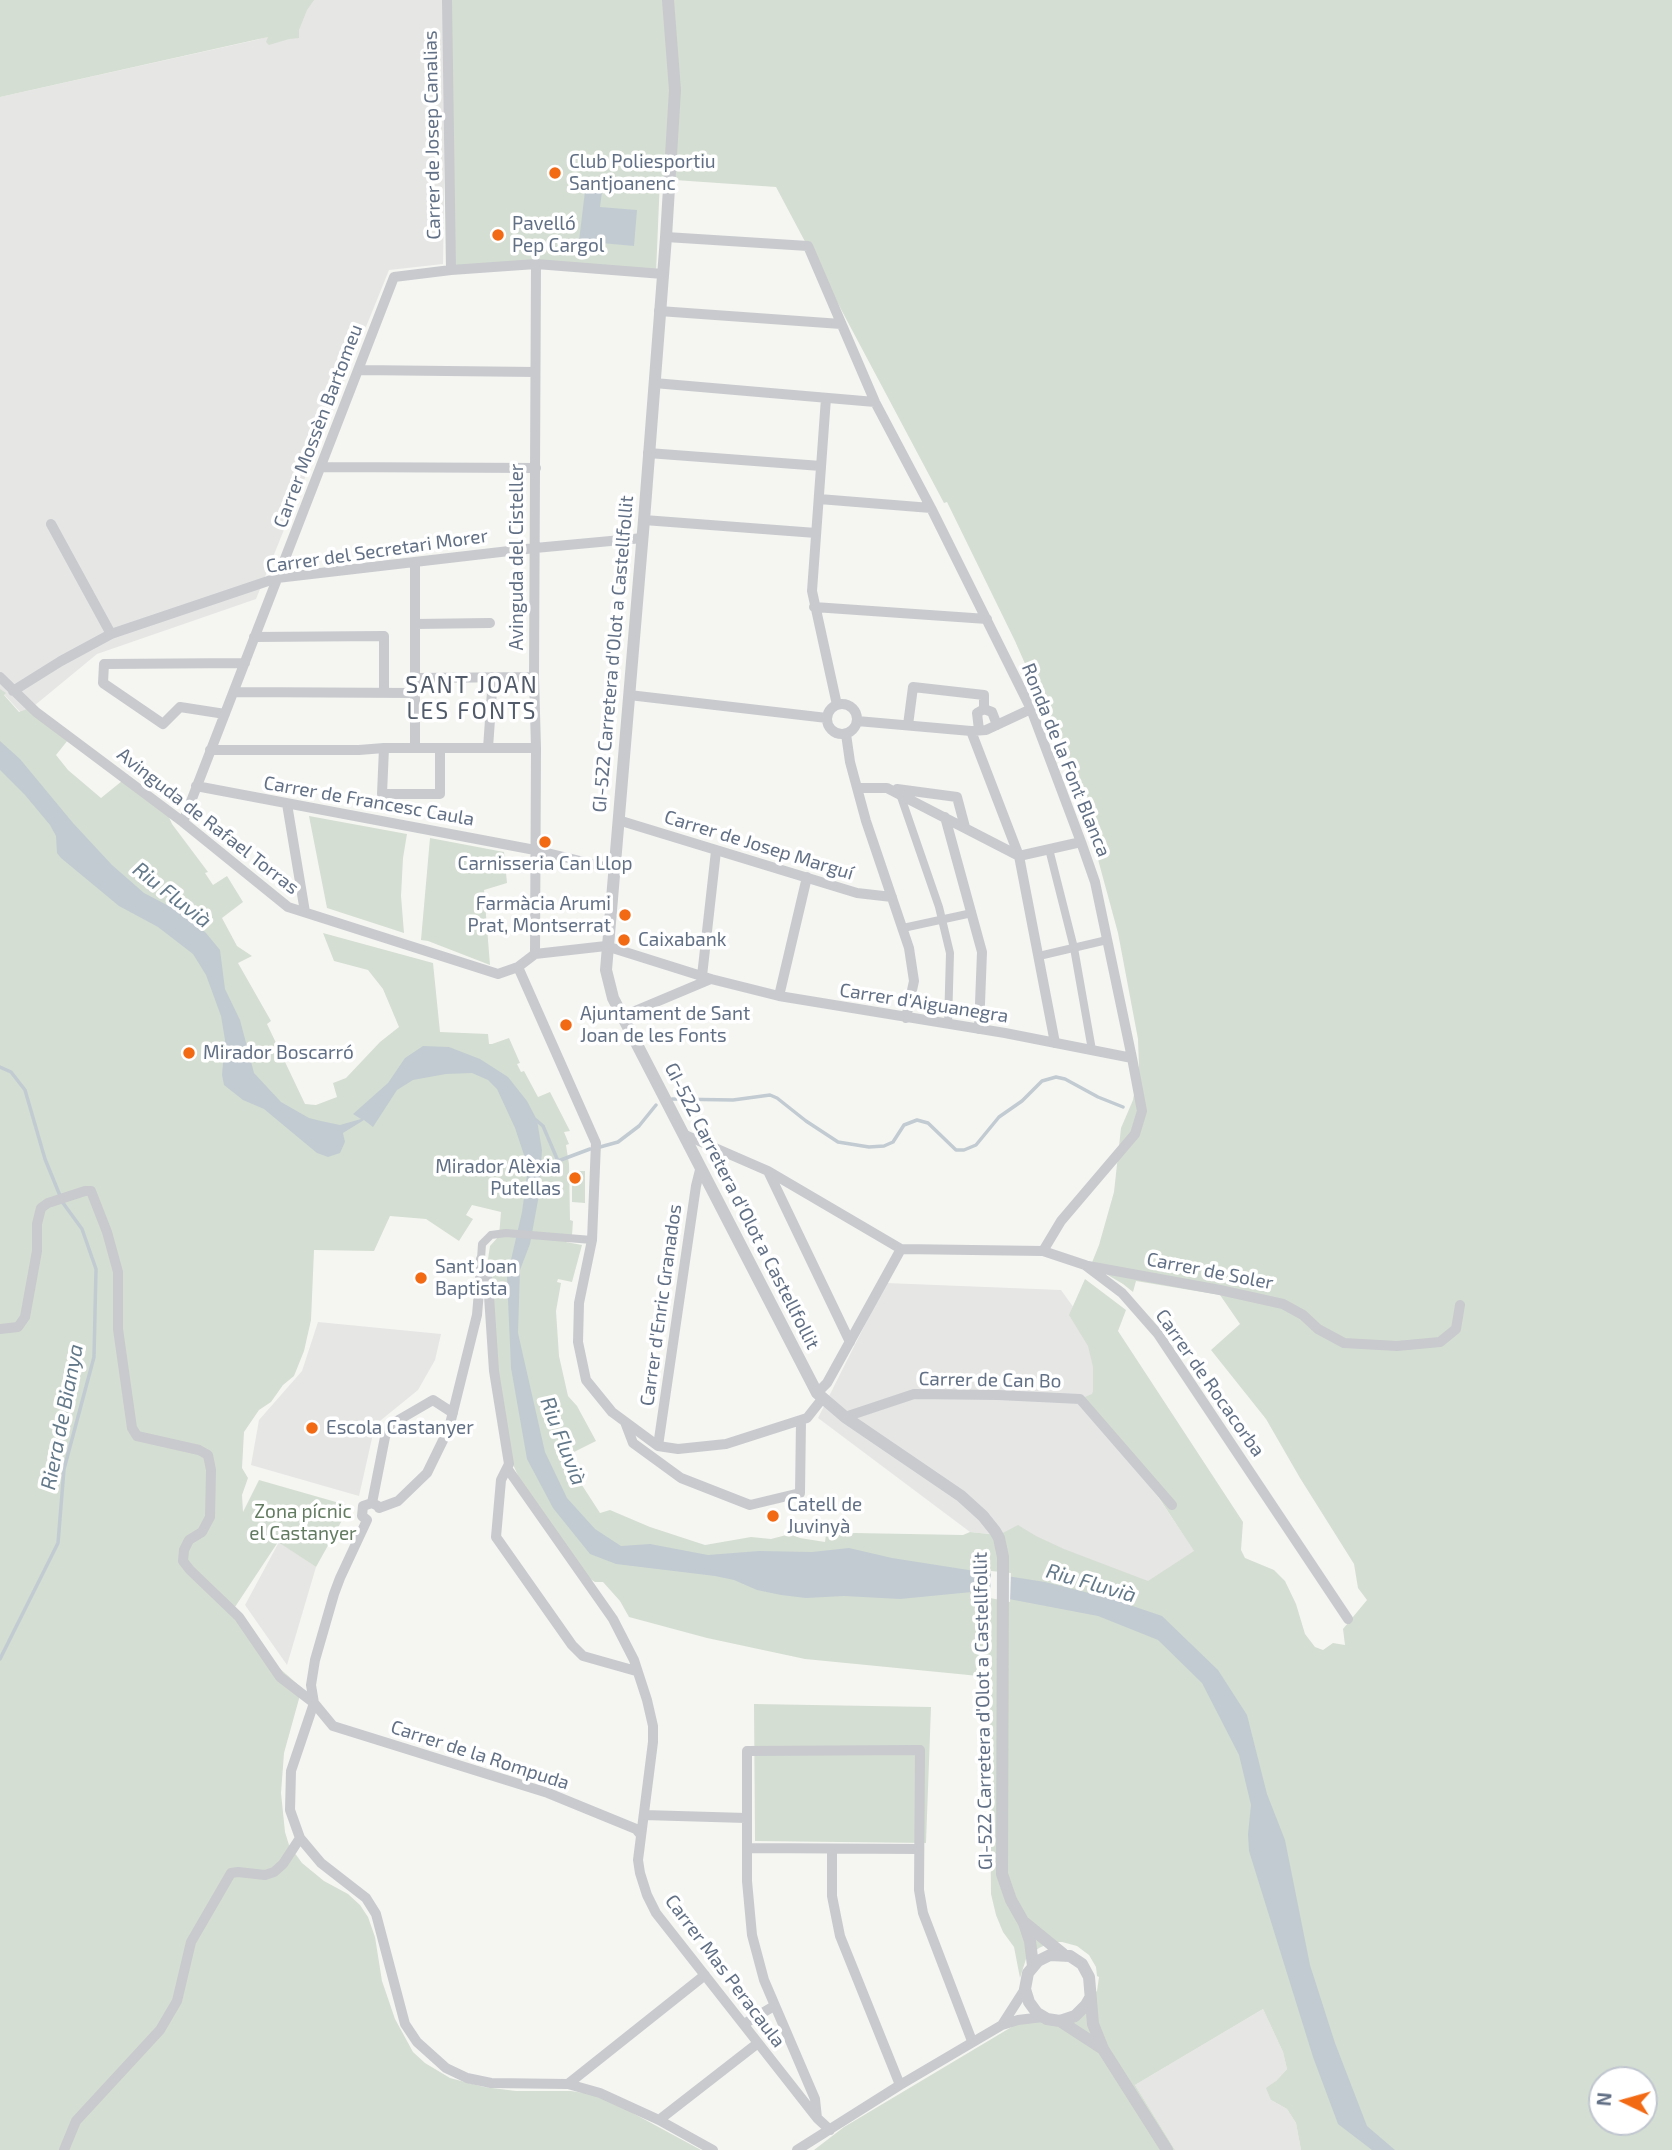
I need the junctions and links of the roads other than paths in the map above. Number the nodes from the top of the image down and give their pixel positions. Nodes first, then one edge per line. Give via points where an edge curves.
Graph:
1 (447, 0) edge
2 (668, 0) edge
3 (666, 237) junction
4 (536, 264) junction
5 (451, 270) junction
6 (663, 274) junction
7 (659, 311) junction
8 (841, 324) junction
9 (359, 370) junction
10 (535, 372) junction
11 (654, 383) junction
12 (826, 398) junction
13 (876, 402) junction
14 (648, 453) junction
15 (821, 466) junction
16 (322, 467) junction
17 (536, 468) junction
18 (819, 499) junction
19 (931, 508) junction
20 (644, 520) junction
21 (51, 524) dead end
22 (816, 533) junction
23 (643, 538) junction
24 (535, 548) junction
25 (415, 562) junction
26 (278, 578) junction
27 (814, 607) junction
28 (987, 619) junction
29 (415, 624) junction
30 (490, 624) dead end
31 (111, 634) junction
32 (254, 637) junction
33 (94, 643) junction
34 (244, 663) junction
35 (104, 664) junction
36 (0, 677) edge
37 (493, 677) junction
38 (534, 677) junction
39 (415, 678) junction
40 (13, 691) junction
41 (234, 692) junction
42 (384, 693) junction
43 (414, 693) junction
44 (629, 695) junction
45 (837, 705) junction
46 (984, 709) junction
47 (1031, 709) junction
48 (225, 714) junction
49 (827, 718) junction
50 (858, 721) junction
51 (908, 725) junction
52 (997, 725) junction
53 (975, 731) junction
54 (846, 734) junction
55 (384, 748) junction
56 (415, 748) junction
57 (440, 748) junction
58 (488, 748) junction
59 (536, 748) junction
60 (210, 750) junction
61 (196, 786) junction
62 (857, 788) junction
63 (887, 788) junction
64 (900, 794) junction
65 (287, 804) junction
66 (944, 817) junction
67 (618, 820) junction
68 (183, 822) junction
69 (965, 827) junction
70 (1008, 827) junction
71 (984, 836) junction
72 (1080, 842) junction
73 (1049, 849) junction
74 (535, 850) junction
75 (716, 852) junction
76 (1019, 856) junction
77 (613, 869) junction
78 (807, 877) junction
79 (892, 897) junction
80 (305, 912) junction
81 (972, 913) junction
82 (942, 919) junction
83 (903, 928) junction
84 (1107, 940) junction
85 (606, 946) junction
86 (1074, 948) junction
87 (535, 954) junction
88 (1039, 956) junction
89 (518, 967) junction
90 (706, 977) junction
91 (779, 996) junction
92 (623, 1016) junction
93 (906, 1018) junction
94 (948, 1024) junction
95 (979, 1029) junction
96 (1055, 1043) junction
97 (1091, 1050) junction
98 (1132, 1058) junction
99 (683, 1134) junction
100 (700, 1170) junction
101 (768, 1171) junction
102 (588, 1240) junction
103 (901, 1249) junction
104 (1042, 1251) junction
105 (481, 1259) junction
106 (1085, 1265) junction
107 (1460, 1306) dead end
108 (0, 1329) edge
109 (850, 1342) junction
110 (820, 1396) junction
111 (453, 1413) junction
112 (845, 1417) junction
113 (801, 1420) junction
114 (625, 1422) junction
115 (658, 1446) junction
116 (507, 1468) junction
117 (376, 1506) junction
118 (1172, 1506) dead end
119 (1348, 1619) dead end
120 (636, 1671) junction
121 (314, 1703) junction
122 (644, 1815) junction
123 (746, 1818) junction
124 (641, 1835) junction
125 (300, 1839) junction
126 (747, 1848) junction
127 (832, 1849) junction
128 (918, 1849) junction
129 (1024, 1923) junction
130 (1063, 1954) junction
131 (1033, 1966) junction
132 (705, 1975) junction
133 (1025, 1989) junction
134 (1090, 1998) junction
135 (774, 2006) junction
136 (1043, 2017) junction
137 (1060, 2021) junction
138 (744, 2024) junction
139 (1002, 2025) junction
140 (972, 2041) junction
141 (758, 2043) junction
142 (1103, 2049) junction
143 (568, 2084) junction
144 (900, 2085) junction
145 (817, 2118) junction
146 (659, 2120) junction
147 (830, 2130) junction
148 (64, 2150) edge
149 (713, 2150) edge
150 (797, 2150) edge
151 (1167, 2150) edge

1 - 5 street, Carrer de Josep Canalias
2 - 3 street, GI-522 Carretera d'Olot a Castellfollit via 675,90
3 - 6 street, GI-522 Carretera d'Olot a Castellfollit
3 - 8 street, Ronda de la Font Blanca via 808,246
4 - 5 street
4 - 6 street
4 - 10 street, Avinguda del Cisteller
5 - 9 street, Carrer Mossèn Bartomeu via 394,276
6 - 7 street, GI-522 Carretera d'Olot a Castellfollit
7 - 8 street
7 - 11 street, GI-522 Carretera d'Olot a Castellfollit
8 - 13 street, Ronda de la Font Blanca
9 - 10 street
9 - 16 street, Carrer Mossèn Bartomeu
10 - 17 street, Avinguda del Cisteller
11 - 12 street
11 - 14 street, GI-522 Carretera d'Olot a Castellfollit
12 - 13 street
12 - 15 street
13 - 19 street, Ronda de la Font Blanca
14 - 15 street
14 - 20 street, GI-522 Carretera d'Olot a Castellfollit
15 - 18 street
16 - 17 street
16 - 26 street, Carrer Mossèn Bartomeu
17 - 24 street, Avinguda del Cisteller
18 - 19 street
18 - 22 street
19 - 28 street, Ronda de la Font Blanca
20 - 22 street
20 - 23 street, GI-522 Carretera d'Olot a Castellfollit
21 - 31 street
22 - 27 street
23 - 24 street, Carrer del Secretari Morer
23 - 44 street, GI-522 Carretera d'Olot a Castellfollit
24 - 25 street, Carrer del Secretari Morer
24 - 38 street, Avinguda del Cisteller
25 - 26 street, Carrer del Secretari Morer
25 - 29 street
26 - 31 street, Carrer del Secretari Morer
26 - 32 street, Carrer Mossèn Bartomeu
27 - 28 street
27 - 45 street
28 - 47 street, Ronda de la Font Blanca
29 - 30 street
29 - 39 street
31 - 33 street, Carrer del Secretari Morer
32 - 34 street, Carrer Mossèn Bartomeu
32 - 42 street via 384,636
33 - 35 street
33 - 40 street, Carrer del Secretari Morer
34 - 35 street
34 - 41 street, Carrer Mossèn Bartomeu
35 - 48 street via 103,683 163,724 180,707
36 - 40 street, Avinguda de Rafael Torras
37 - 38 street
37 - 39 street
37 - 58 street
38 - 59 street, Avinguda del Cisteller
39 - 43 street
40 - 68 street, Avinguda de Rafael Torras
41 - 42 street
41 - 48 street, Carrer Mossèn Bartomeu
42 - 43 street
43 - 56 street
44 - 49 street
44 - 67 street, GI-522 Carretera d'Olot a Castellfollit
45 - 49 street
45 - 50 street via 855,711
46 - 51 street via 984,695 914,687
46 - 52 street via 992,712
46 - 53 street via 977,713
47 - 52 street
47 - 72 street, Ronda de la Font Blanca
48 - 60 street, Carrer Mossèn Bartomeu
49 - 54 street via 836,733
50 - 51 street
50 - 54 street
51 - 53 street
52 - 53 street
53 - 70 street
54 - 62 street
55 - 56 street
55 - 57 street via 382,793 428,794 440,794
55 - 60 street
56 - 57 street
57 - 58 street
58 - 59 street
59 - 74 street, Avinguda del Cisteller
60 - 61 street, Carrer Mossèn Bartomeu
61 - 65 street, Carrer de Francesc Caula
61 - 68 street, Carrer Mossèn Bartomeu
62 - 63 street
62 - 79 street
63 - 64 street
63 - 69 street via 957,797
64 - 66 street
64 - 82 street
65 - 74 street, Carrer de Francesc Caula
65 - 80 street
66 - 69 street
66 - 81 street
67 - 75 street, Carrer de Josep Marguí
67 - 77 street, GI-522 Carretera d'Olot a Castellfollit
68 - 80 street, Avinguda de Rafael Torras via 288,907
69 - 71 street
70 - 71 street
70 - 76 street
71 - 76 street
72 - 73 street
72 - 84 street, Ronda de la Font Blanca via 1095,882
73 - 76 street
73 - 86 street
74 - 77 street, Carrer de Francesc Caula
74 - 87 street, Avinguda del Cisteller
75 - 78 street, Carrer de Josep Marguí
75 - 90 street
76 - 88 street
77 - 85 street, GI-522 Carretera d'Olot a Castellfollit
78 - 79 street, Carrer de Josep Marguí via 857,893
78 - 91 street
79 - 83 street
80 - 89 street, Avinguda de Rafael Torras via 498,974
81 - 82 street
81 - 95 street via 982,952
82 - 83 street
82 - 94 street via 950,953
83 - 93 street via 914,981
84 - 86 street
84 - 98 street, Ronda de la Font Blanca
85 - 87 street
85 - 90 street, Carrer d'Aiguanegra
85 - 92 street, GI-522 Carretera d'Olot a Castellfollit via 606,970
86 - 88 street
86 - 97 street
87 - 89 street
88 - 96 street
89 - 102 street via 596,1143
90 - 91 street, Carrer d'Aiguanegra
90 - 92 street
91 - 93 street, Carrer d'Aiguanegra
92 - 99 street, GI-522 Carretera d'Olot a Castellfollit
93 - 94 street, Carrer d'Aiguanegra
94 - 95 street, Carrer d'Aiguanegra
95 - 96 street, Carrer d'Aiguanegra
96 - 97 street, Carrer d'Aiguanegra
97 - 98 street, Carrer d'Aiguanegra
98 - 104 street, Ronda de la Font Blanca via 1142,1111 1135,1134 1061,1221
99 - 100 street, GI-522 Carretera d'Olot a Castellfollit
99 - 101 street
100 - 110 street, GI-522 Carretera d'Olot a Castellfollit
100 - 115 street, Carrer d'Enric Granados
101 - 103 street
101 - 109 street
102 - 105 street via 491,1235 482,1244
102 - 114 street via 578,1342 586,1381
103 - 104 street, Carrer de Rocacorba
103 - 109 street
104 - 106 street, Carrer de Rocacorba
105 - 111 street via 477,1315
105 - 116 street via 488,1281
106 - 107 street, Carrer de Soler via 1283,1304 1344,1343 1397,1346 1440,1342 1456,1329
106 - 119 street, Carrer de Rocacorba via 1122,1293 1158,1334
108 - 121 street, Carrer de la Rompuda via 18,1327 25,1317 41,1208 91,1191 118,1272 118,1329 132,1428 137,1436 208,1455 210,1517 202,1532 189,1540 183,1561 239,1617 280,1677
109 - 110 street
110 - 112 street, GI-522 Carretera d'Olot a Castellfollit
110 - 113 street
111 - 117 street via 427,1472 398,1501
111 - 117 street via 433,1400 390,1425
112 - 118 street, Carrer de Can Bo via 914,1394 1080,1399
112 - 129 street, GI-522 Carretera d'Olot a Castellfollit via 961,1496 991,1524 1002,1547 1001,1856 1006,1886
113 - 114 street via 800,1493 750,1505 681,1478 633,1443
113 - 115 street via 726,1444 678,1449
114 - 115 street
116 - 120 street, Carrer Mas Peracaula via 613,1619
116 - 120 street via 501,1480 496,1537 583,1656
117 - 121 street via 378,1517 367,1520 334,1594 311,1685
120 - 122 street, Carrer Mas Peracaula via 653,1726
121 - 124 street, Carrer de la Rompuda via 333,1726 548,1793
121 - 125 street via 291,1772 290,1810
122 - 123 street
122 - 124 street, Carrer Mas Peracaula
123 - 126 street
123 - 128 street via 747,1751 920,1750
124 - 132 street, Carrer Mas Peracaula via 638,1860 647,1895
125 - 143 street via 321,1863 366,1898 376,1914 405,2024 430,2055 467,2078 491,2083
125 - 148 street via 274,1872 231,1873 191,1942 177,2001 160,2030 76,2121
126 - 127 street
126 - 135 street via 752,1935
127 - 128 street
127 - 144 street via 832,1896 840,1936
128 - 140 street via 923,1913
129 - 130 street, GI-522 Carretera d'Olot a Castellfollit
129 - 131 street, GI-522 Carretera d'Olot a Castellfollit
130 - 131 street via 1050,1955
130 - 134 street via 1086,1970
131 - 133 street
132 - 138 street, Carrer Mas Peracaula
132 - 143 street
133 - 136 street via 1028,2003
133 - 139 street
134 - 137 street via 1075,2016
134 - 142 street via 1093,2024
135 - 138 street
135 - 145 street via 815,2099
136 - 137 street
136 - 139 street
137 - 142 street
138 - 141 street, Carrer Mas Peracaula
139 - 140 street
140 - 144 street
141 - 145 street, Carrer Mas Peracaula
141 - 146 street
142 - 151 street
143 - 146 street
144 - 147 street
145 - 147 street, Carrer Mas Peracaula
146 - 149 street
147 - 150 street

